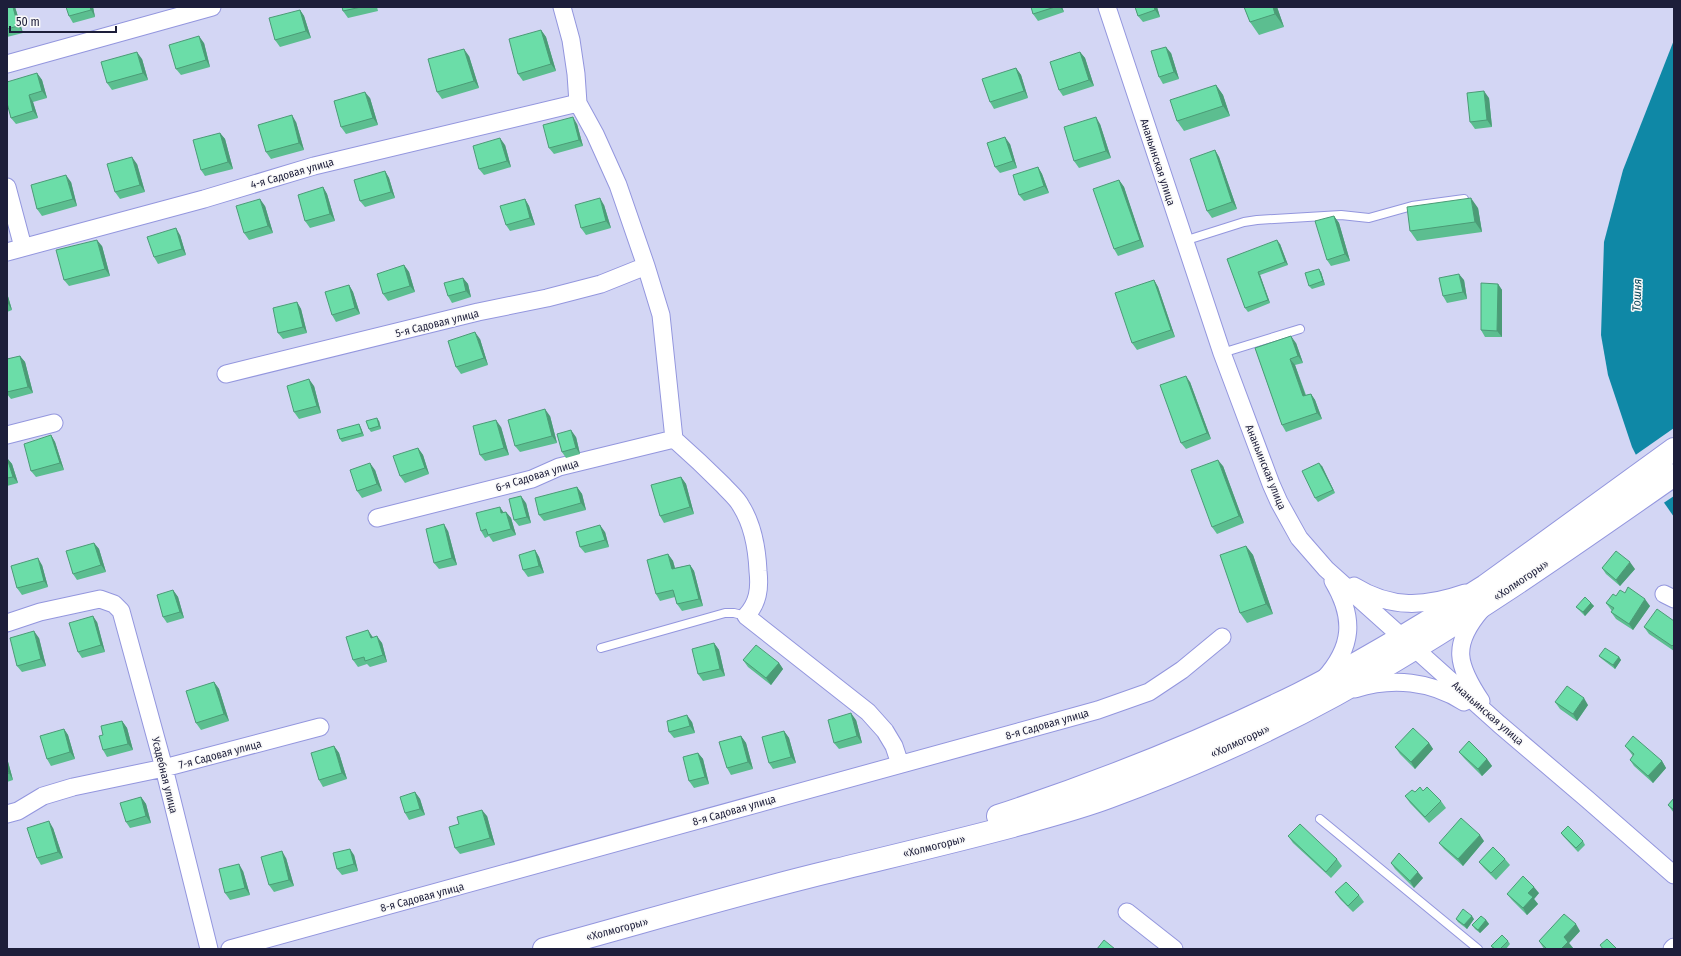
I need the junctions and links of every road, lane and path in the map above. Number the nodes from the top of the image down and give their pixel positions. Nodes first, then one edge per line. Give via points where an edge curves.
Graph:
1 (212, 7) edge
2 (562, 7) edge
3 (1107, 7) edge
4 (7, 64) edge
5 (578, 103) junction
6 (7, 187) edge
7 (1464, 199) edge
8 (1184, 241) junction
9 (23, 247) junction
10 (7, 252) edge
11 (646, 266) junction
12 (1300, 329) dead end
13 (1222, 353) junction
14 (226, 374) dead end
15 (54, 423) dead end
16 (7, 435) edge
17 (674, 439) junction
18 (1674, 450) edge
19 (1674, 475) edge
20 (1606, 510) junction
21 (377, 518) dead end
22 (1326, 569) junction
23 (1486, 595) junction
24 (746, 616) junction
25 (7, 623) edge
26 (1222, 637) dead end
27 (1408, 643) junction
28 (601, 648) dead end
29 (1328, 689) junction
30 (1495, 721) junction
31 (320, 728) dead end
32 (900, 764) junction
33 (164, 768) junction
34 (7, 814) edge
35 (1320, 819) dead end
36 (1674, 876) edge
37 (1127, 912) dead end
38 (209, 949) edge
39 (230, 949) edge
40 (544, 949) edge
41 (1174, 949) edge
42 (1478, 949) edge

1 - 4 street
2 - 5 street via 571,40
3 - 8 street, Ананьинская улица
5 - 9 street, 4-я Садовая улица via 314,166 204,199
5 - 11 street via 609,164
6 - 9 street
7 - 8 lane via 1412,206 1369,218 1341,215 1257,220
8 - 13 street, Ананьинская улица
9 - 10 street, 4-я Садовая улица
11 - 14 street, 5-я Садовая улица via 601,284 547,298 470,314
11 - 17 street via 661,315
12 - 13 lane
13 - 22 street, Ананьинская улица via 1279,502 1299,538
15 - 16 street
17 - 21 street, 6-я Садовая улица via 559,467 532,479
17 - 24 street via 700,461 741,505 750,524 757,551 759,575 754,608
18 - 20 highway
19 - 20 highway
20 - 23 highway, «Холмогоры»
22 - 23 street via 1378,599 1401,603 1425,603
22 - 27 street, Ананьинская улица
22 - 29 street via 1345,605 1348,626 1347,639 1332,670
23 - 27 highway, «Холмогоры»
23 - 30 street via 1468,627 1460,655 1469,684
24 - 28 lane via 725,613
24 - 32 street via 868,712 885,731
25 - 33 street, Усадебная улица via 40,612 100,599 114,604 121,611
26 - 32 street, 8-я Садовая улица via 1182,670 1149,692 1016,733
27 - 29 highway, «Холмогоры»
27 - 30 street, Ананьинская улица
29 - 30 street via 1358,688 1386,682 1420,684 1447,692
29 - 40 highway, «Холмогоры» via 1087,785 828,872
30 - 36 street, Ананьинская улица
31 - 33 street, 7-я Садовая улица
32 - 39 street, 8-я Садовая улица
33 - 34 street, 7-я Садовая улица via 58,791
33 - 38 street, Усадебная улица
35 - 42 lane
37 - 41 street

